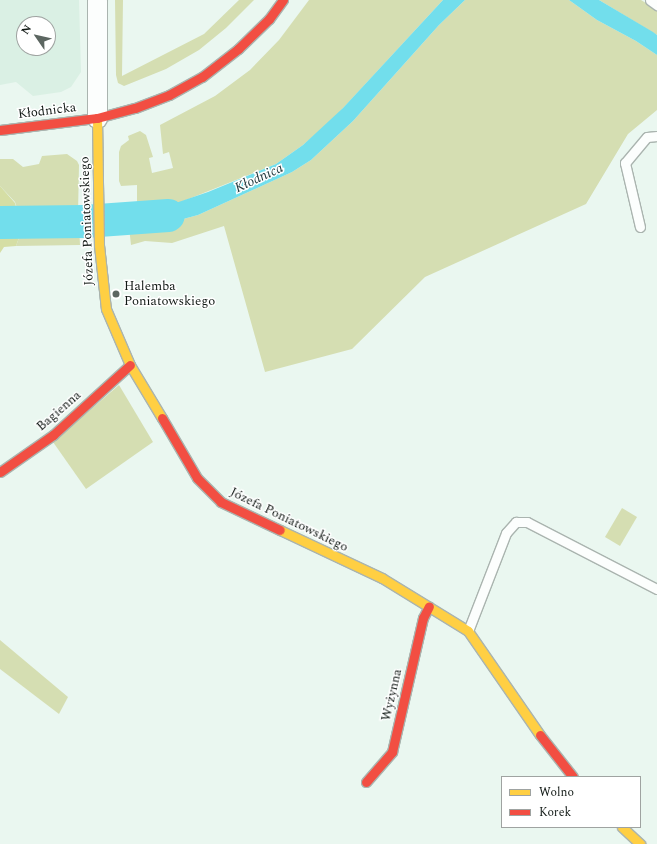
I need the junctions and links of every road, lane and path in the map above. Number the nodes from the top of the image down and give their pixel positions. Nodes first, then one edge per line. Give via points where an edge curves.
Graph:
1 (97, 0) edge
2 (282, 0) edge
3 (650, 0) edge
4 (657, 4) edge
5 (96, 118) junction
6 (0, 130) edge
7 (657, 136) edge
8 (640, 227) dead end
9 (130, 365) junction
10 (0, 472) edge
11 (657, 589) edge
12 (429, 606) junction
13 (468, 631) junction
14 (572, 776) edge
15 (366, 782) dead end
16 (623, 828) edge
17 (640, 844) edge

1 - 5 street
2 - 5 street, Kłodnicka via 269,19 238,49 202,77 169,95 136,108
3 - 4 lane
5 - 6 street, Kłodnicka
5 - 9 street, Józefa Poniatowskiego via 99,245 106,309
7 - 8 lane via 647,137 625,163
9 - 10 street, Bagienna via 53,435
9 - 12 street, Józefa Poniatowskiego via 183,457 197,478 220,502 382,578
11 - 13 lane via 527,522 516,522 506,533
12 - 13 street, Józefa Poniatowskiego
12 - 15 street, Wyżynna via 423,618 392,752
13 - 14 street, Józefa Poniatowskiego via 530,722
16 - 17 street

